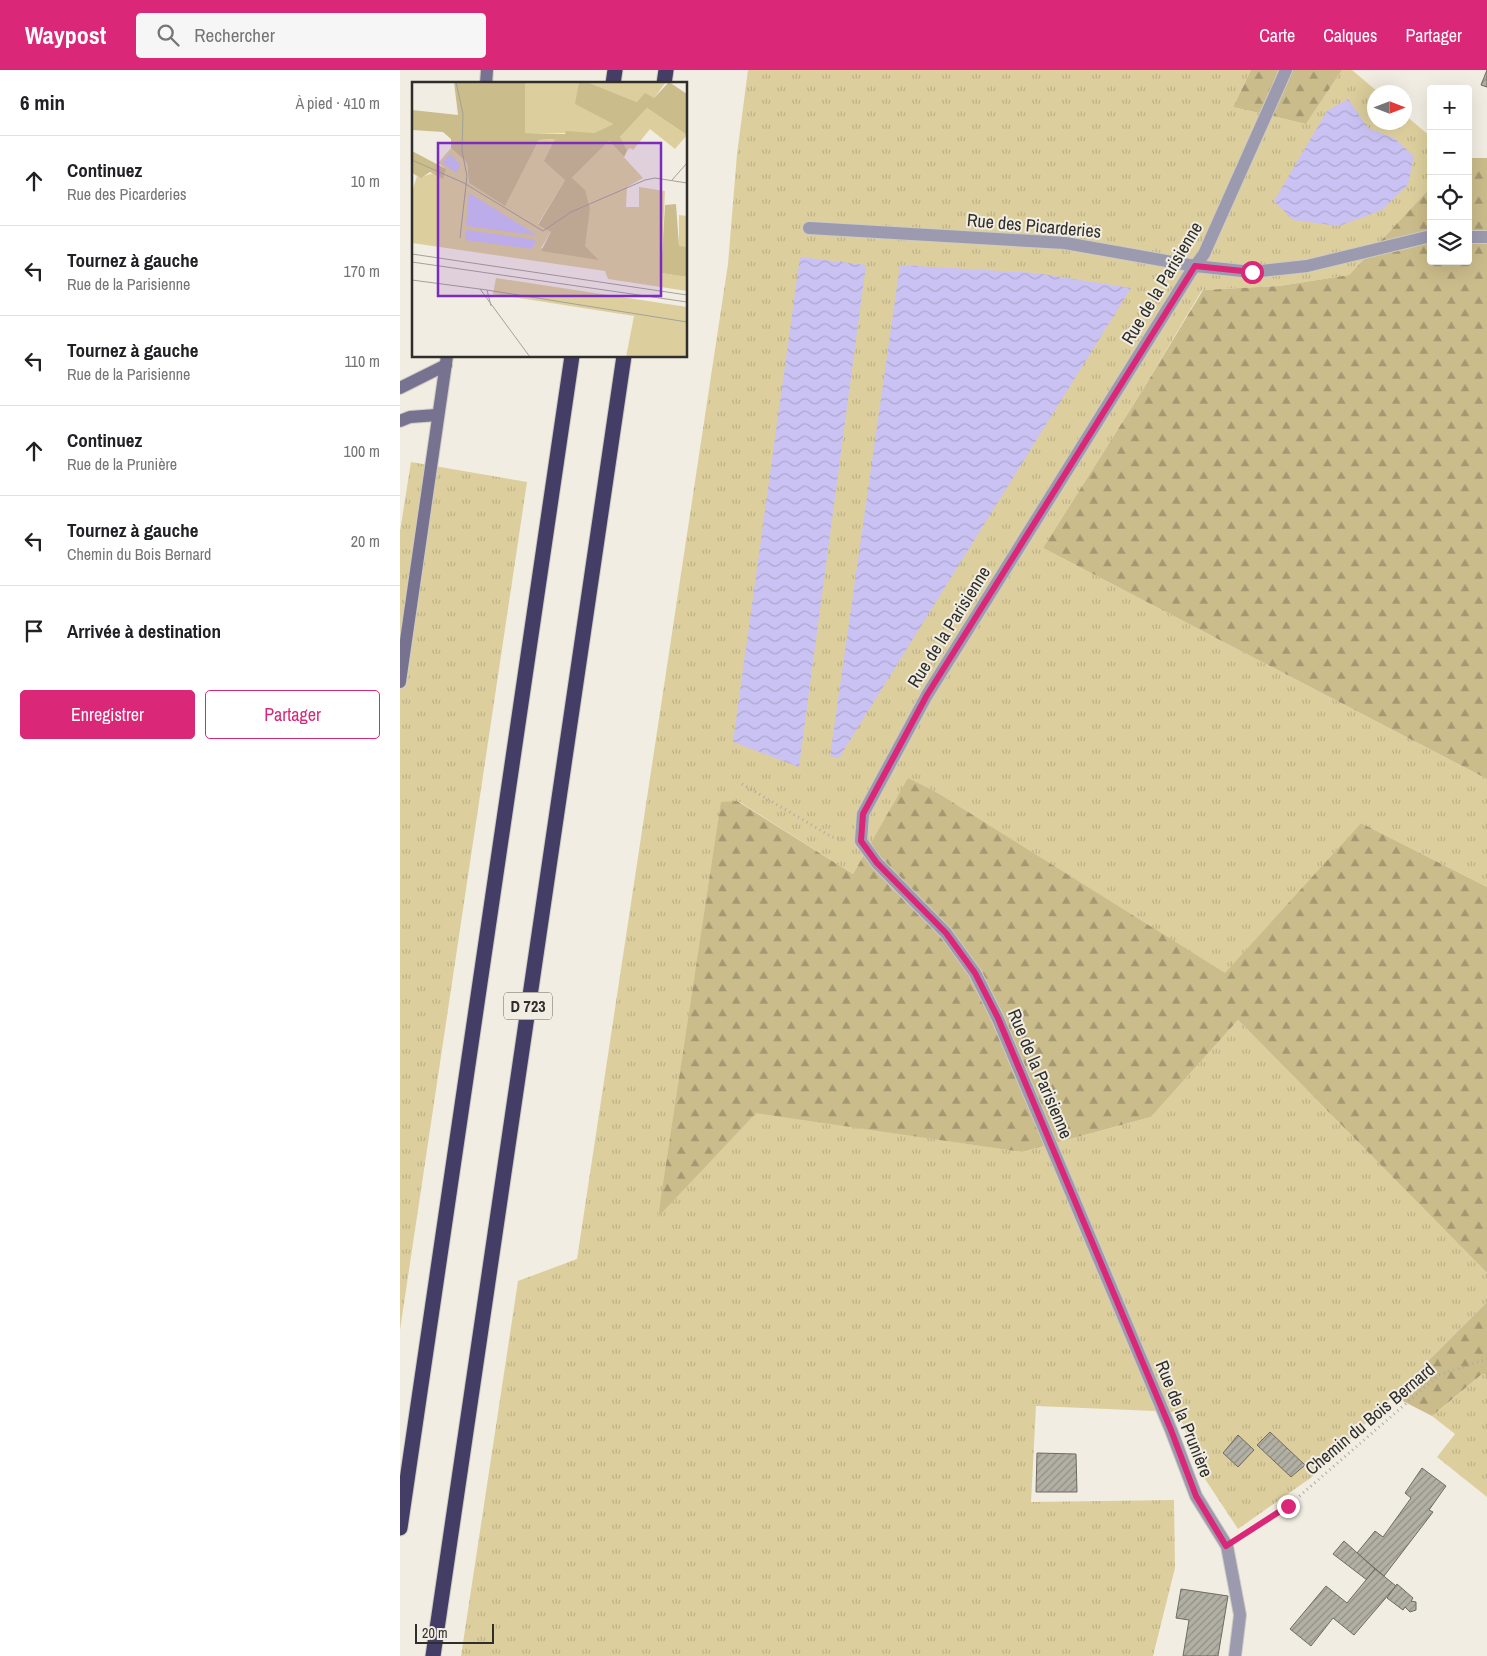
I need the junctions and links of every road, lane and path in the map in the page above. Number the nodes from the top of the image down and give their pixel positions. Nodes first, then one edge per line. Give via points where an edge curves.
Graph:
1 (1286, 70) edge
2 (809, 228) dead end
3 (1472, 236) edge
4 (1427, 237) edge
5 (1487, 237) edge
6 (1195, 266) junction
7 (572, 358) edge
8 (624, 358) edge
9 (446, 361) edge
10 (400, 388) edge
11 (437, 415) junction
12 (400, 421) edge
13 (400, 682) edge
14 (742, 784) dead end
15 (861, 841) junction
16 (1074, 1199) joint
17 (1487, 1359) edge
18 (400, 1528) edge
19 (1226, 1546) junction
20 (433, 1656) edge
21 (1235, 1656) edge

1 - 6 street, Rue de la Parisienne via 1204,254
2 - 6 street, Rue des Picarderies via 1065,243
3 - 5 street
4 - 6 street, Rue des Picarderies via 1307,266 1252,272
6 - 15 street, Rue de la Parisienne via 927,695 863,814
7 - 18 highway, D 723
8 - 20 highway, D 723
9 - 10 street
9 - 11 street
11 - 12 street
11 - 13 street
14 - 15 path via 832,837
15 - 16 street, Rue de la Parisienne via 877,863 946,933 975,973 998,1018
16 - 19 street, Rue de la Prunière via 1196,1496
17 - 19 path, Chemin du Bois Bernard via 1439,1375 1288,1506
19 - 21 street, Rue de la Prunière via 1240,1615

